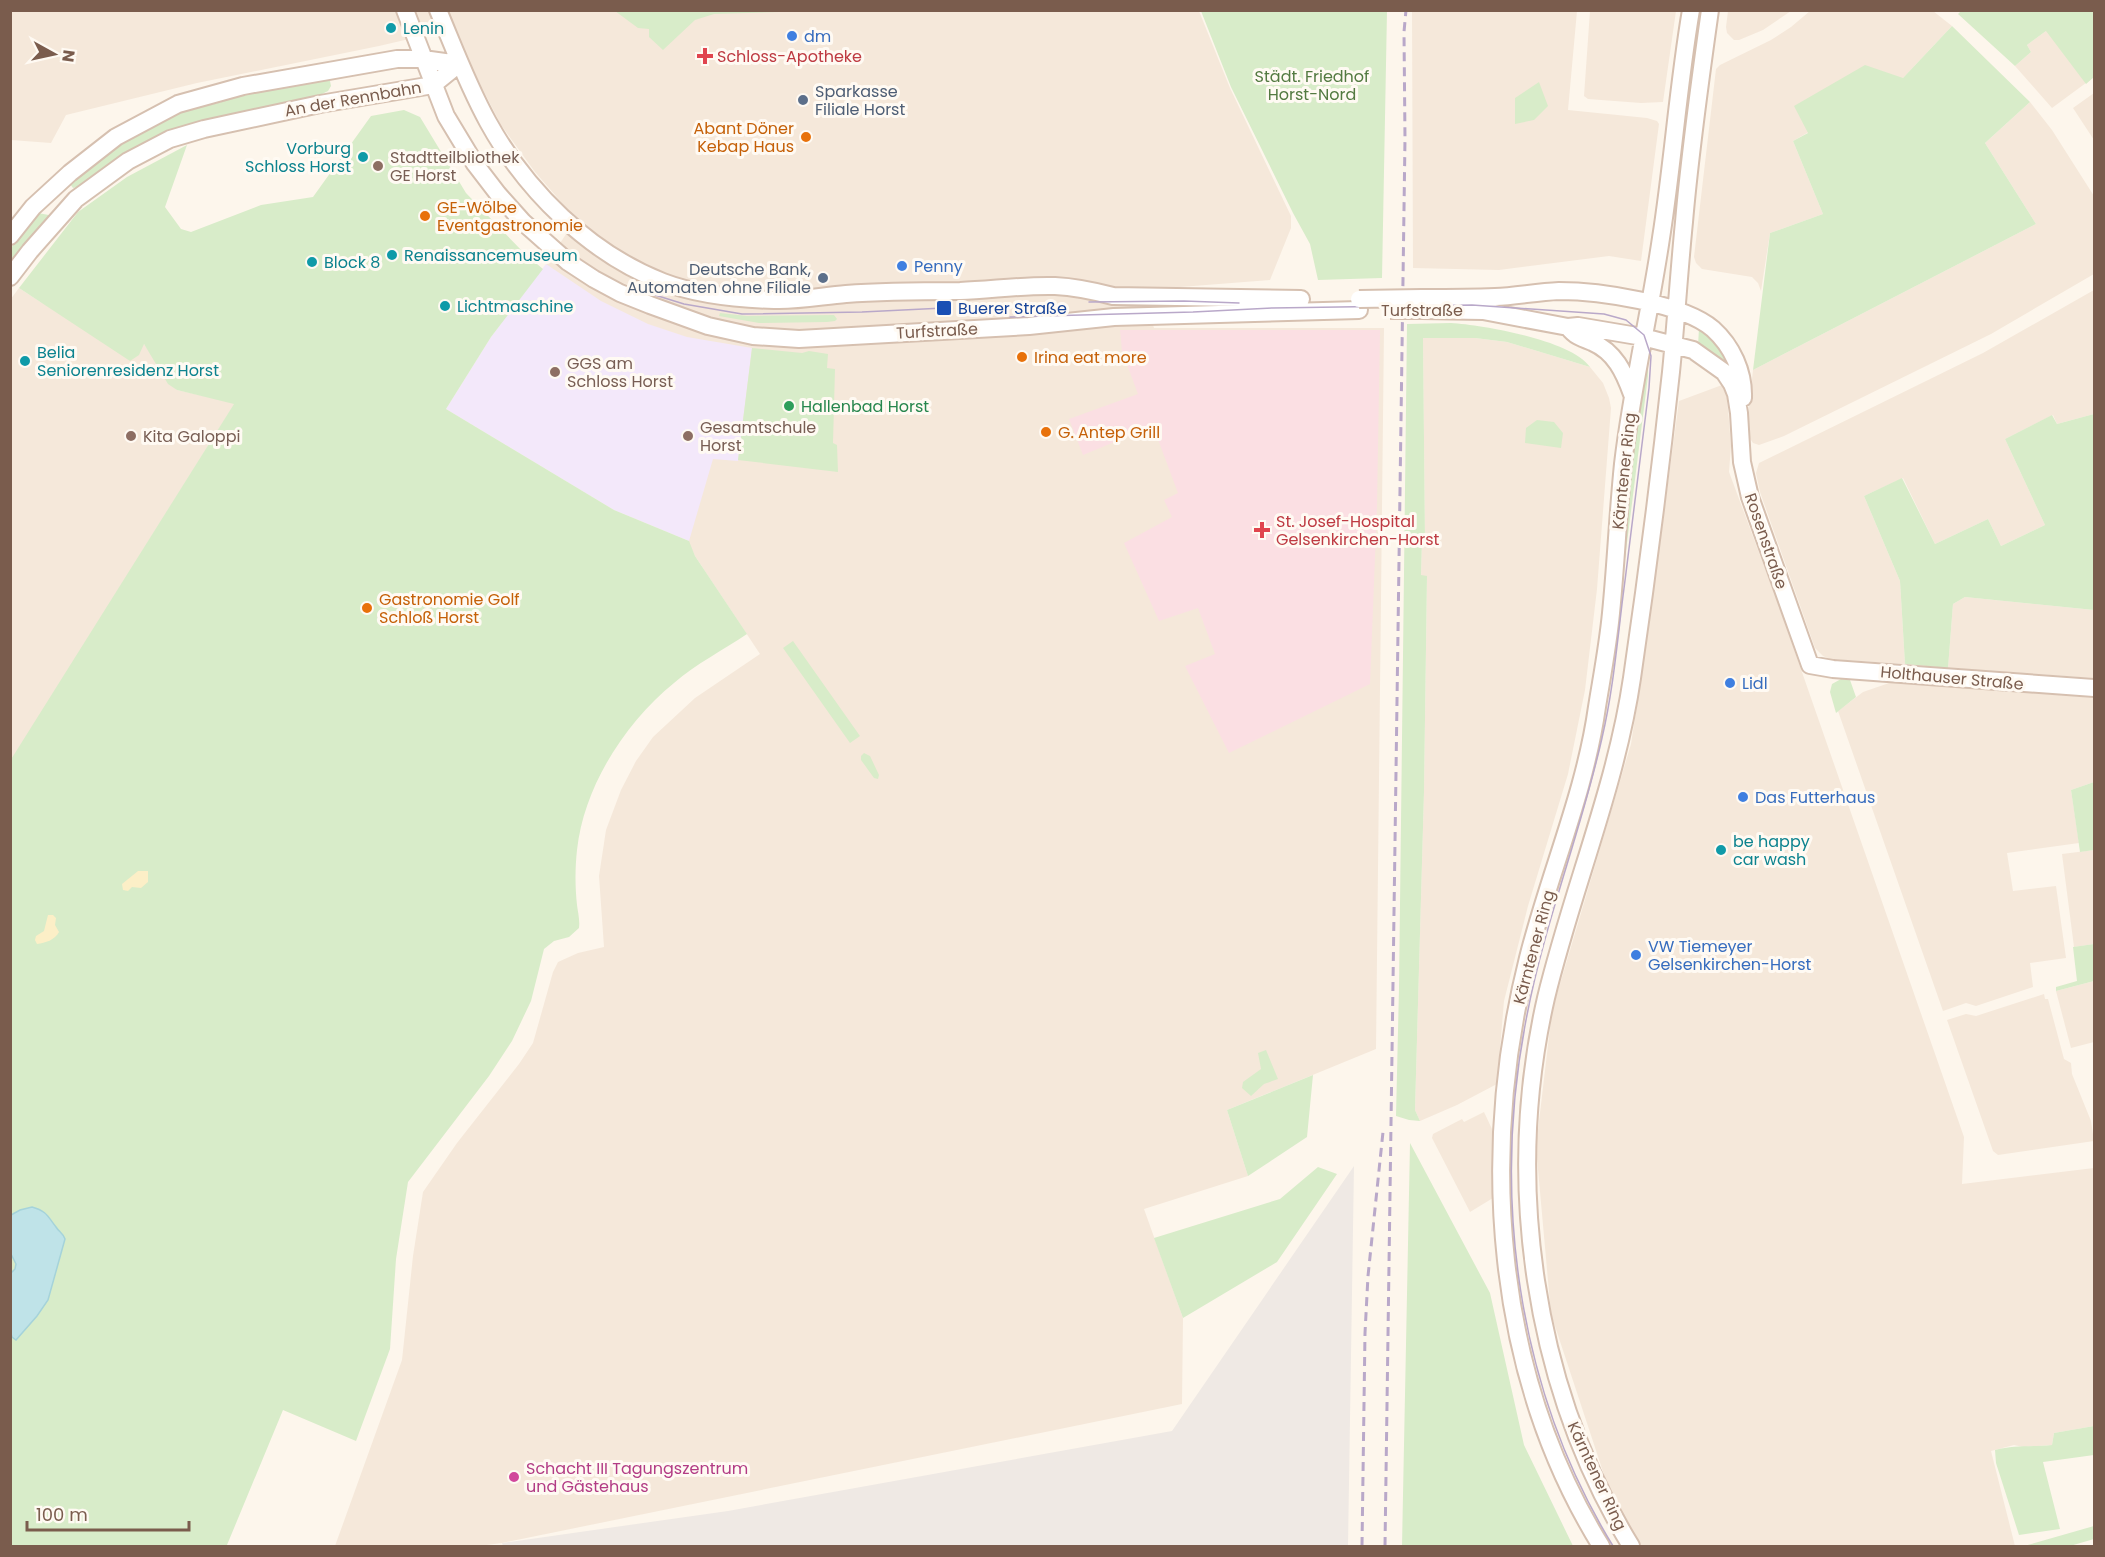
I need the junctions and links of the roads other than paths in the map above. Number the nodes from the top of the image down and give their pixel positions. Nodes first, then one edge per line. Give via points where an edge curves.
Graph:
1 (405, 10) edge
2 (438, 10) edge
3 (1691, 10) edge
4 (1710, 10) edge
5 (423, 59) junction
6 (459, 64) junction
7 (433, 85) junction
8 (10, 236) edge
9 (10, 277) edge
10 (1084, 290) junction
11 (1022, 300) dead end
12 (1651, 303) junction
13 (1422, 304) junction
14 (1251, 306) junction
15 (1676, 311) junction
16 (1568, 327) junction
17 (1643, 337) junction
18 (1673, 345) junction
19 (1633, 395) junction
20 (1739, 413) junction
21 (1810, 665) joint
22 (2094, 688) edge
23 (1601, 1546) edge
24 (1631, 1546) edge

1 - 5 main road, Turfstraße
2 - 6 main road, Turfstraße
3 - 12 main road, Kärntener Ring
4 - 15 main road, Kärntener Ring via 1692,142
5 - 6 main road, An der Rennbahn
5 - 7 main road, Turfstraße
5 - 8 main road, An der Rennbahn via 397,59 243,86 178,104 116,137 70,173 33,207
6 - 7 main road, An der Rennbahn
6 - 10 main road, Turfstraße via 489,123 530,183 560,215 620,261 663,282 719,296 776,300 1032,286
7 - 9 main road, An der Rennbahn via 320,104 170,139 128,161 76,199
7 - 14 main road, Turfstraße via 446,116 475,164 523,222 552,249 620,293 700,323 753,336 799,339 1029,326
10 - 11 main road via 1074,295 1032,294
10 - 14 main road, Turfstraße via 1113,296
12 - 13 main road, Turfstraße via 1559,291
12 - 15 main road
12 - 17 main road, Kärntener Ring
13 - 14 main road, Turfstraße, bridge
13 - 16 main road, Turfstraße
15 - 18 main road, Kärntener Ring
15 - 20 main road, Rosenstraße via 1712,328 1730,349 1743,388
16 - 17 main road, Turfstraße
16 - 19 main road via 1576,337 1613,356 1625,372
17 - 18 main road
17 - 19 main road, Kärntener Ring
18 - 20 main road, Rosenstraße via 1693,350 1724,372 1736,394
18 - 24 main road, Kärntener Ring via 1630,692 1605,796 1546,999 1528,1130 1527,1181 1536,1279 1550,1351 1576,1438
19 - 23 main road, Kärntener Ring via 1623,464 1611,615 1596,720 1517,1004 1502,1133 1504,1238 1516,1328 1548,1441
20 - 21 main road, Rosenstraße via 1740,448 1750,497
21 - 22 main road, Holthauser Straße

